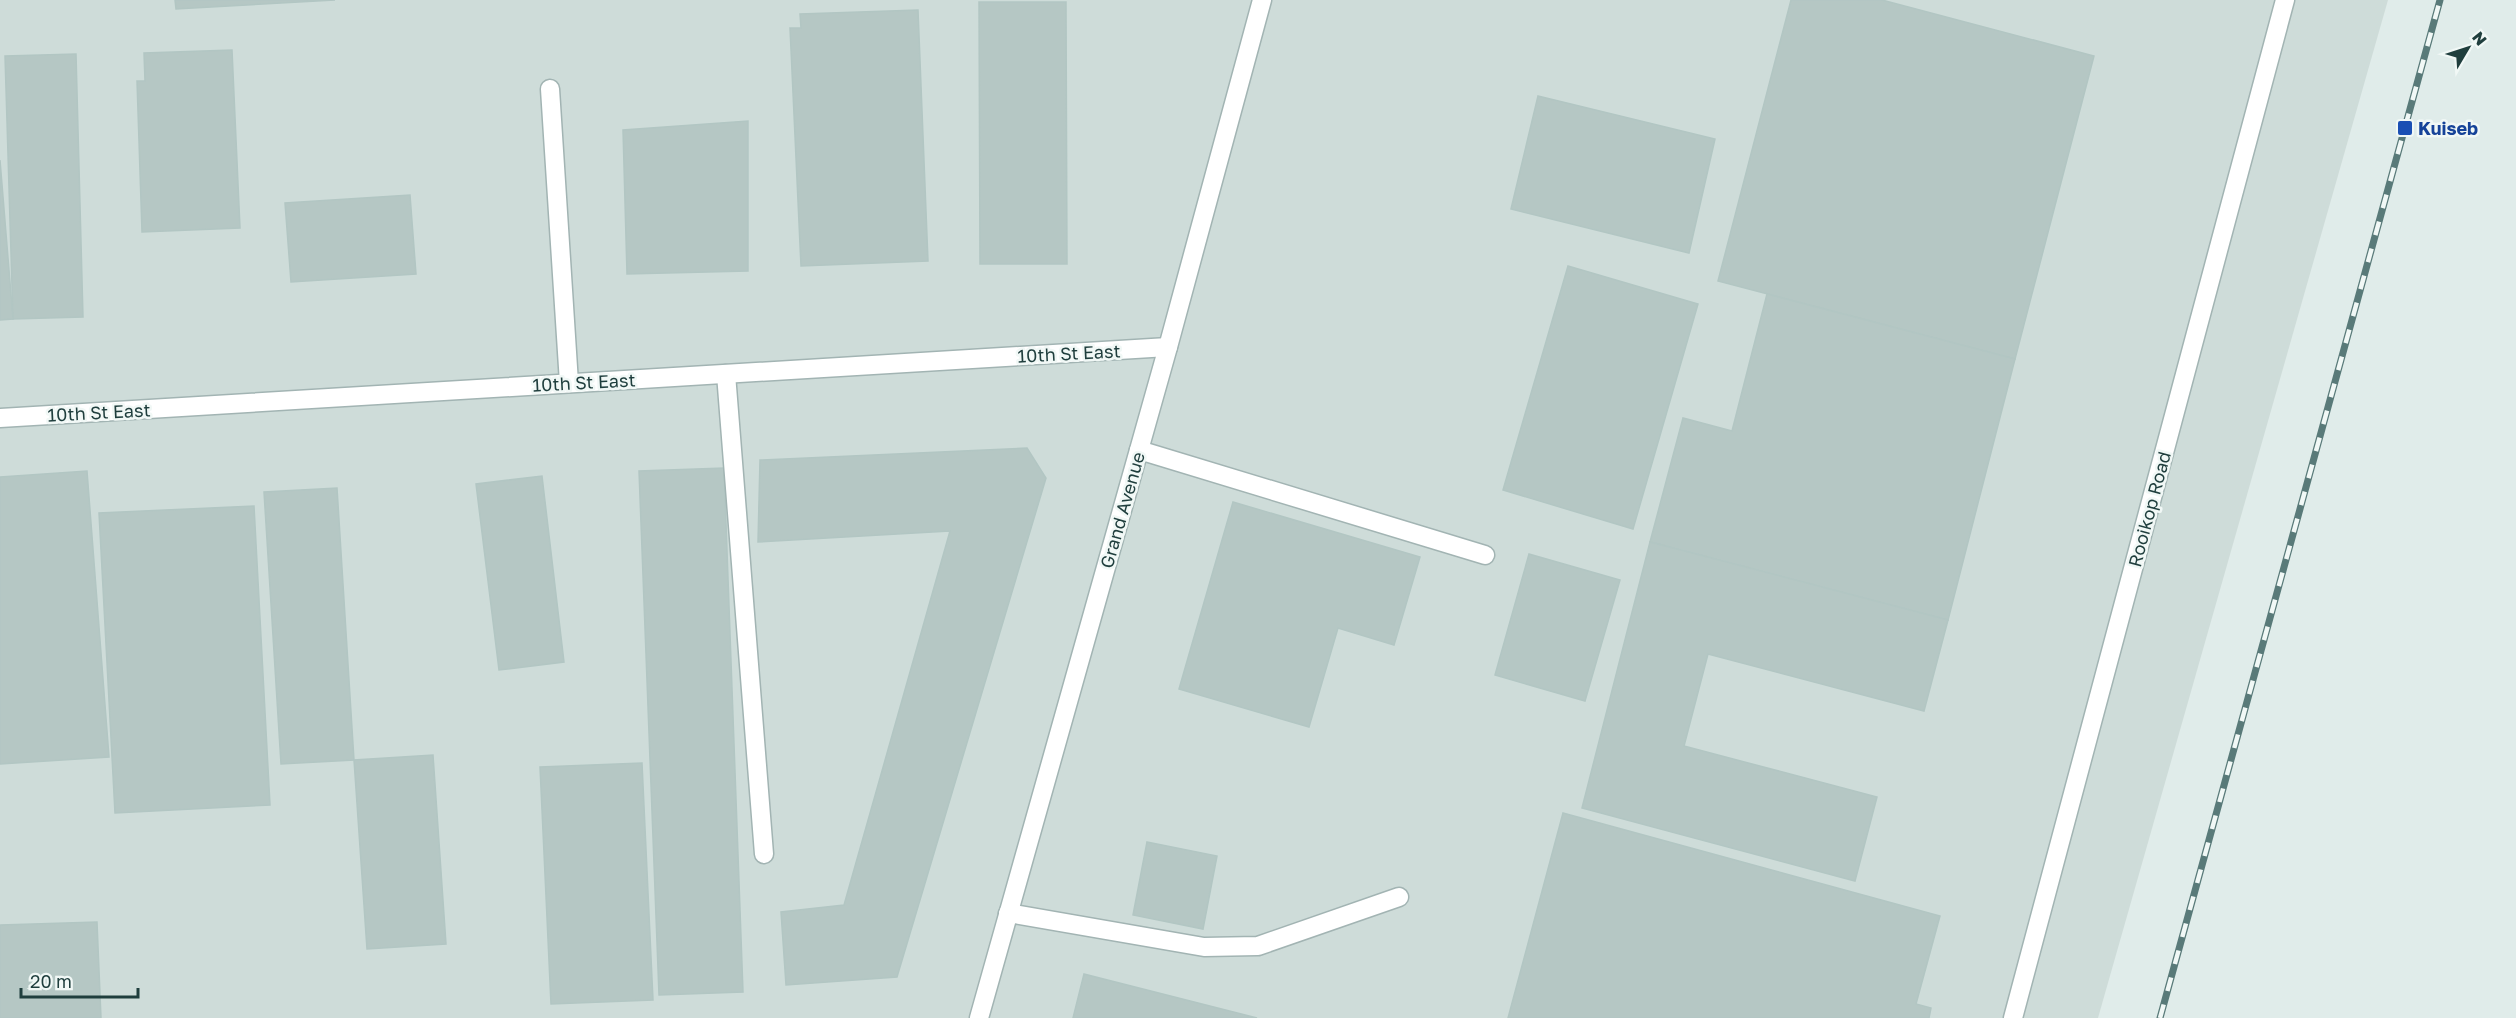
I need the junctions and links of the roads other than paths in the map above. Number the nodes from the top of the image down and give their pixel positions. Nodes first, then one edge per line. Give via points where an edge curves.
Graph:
1 (1262, 0) edge
2 (2285, 0) edge
3 (550, 89) dead end
4 (1168, 347) junction
5 (726, 374) junction
6 (569, 383) junction
7 (0, 418) edge
8 (1139, 450) junction
9 (1485, 555) dead end
10 (764, 854) dead end
11 (1399, 897) dead end
12 (1008, 913) junction
13 (979, 1018) edge
14 (2013, 1018) edge

1 - 4 street, Grand Avenue
2 - 14 street, Rooikop Road
3 - 6 street
4 - 5 street, 10th St East
4 - 8 street, Grand Avenue
5 - 6 street, 10th St East
5 - 10 street
6 - 7 street, 10th St East
8 - 9 street
8 - 12 street, Grand Avenue
11 - 12 street via 1258,946 1204,948
12 - 13 street, Grand Avenue

